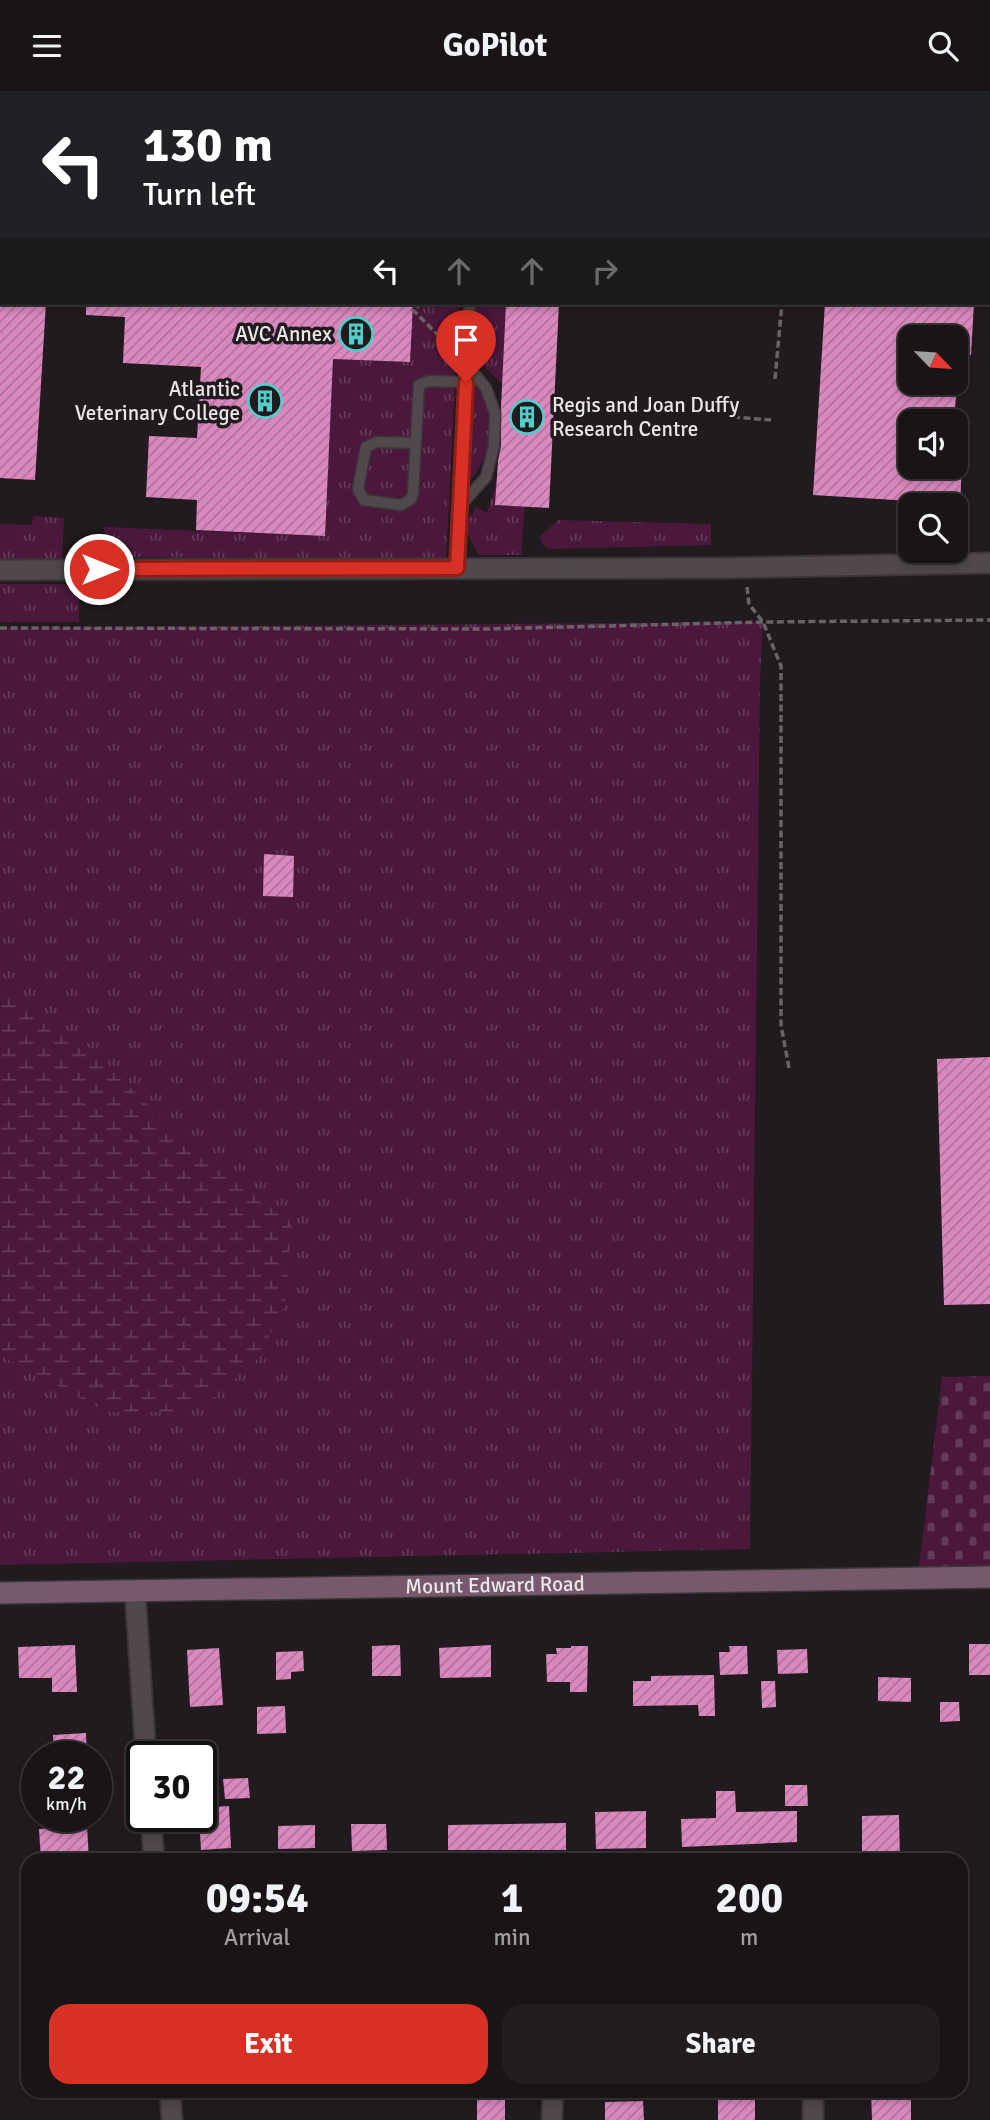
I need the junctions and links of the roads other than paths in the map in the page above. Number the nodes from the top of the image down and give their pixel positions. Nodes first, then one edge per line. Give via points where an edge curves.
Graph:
1 (470, 305) edge
2 (466, 363) junction
3 (466, 382) junction
4 (415, 443) junction
5 (461, 505) junction
6 (990, 563) edge
7 (457, 568) junction
8 (0, 571) edge
9 (990, 1577) edge
10 (135, 1592) junction
11 (0, 1593) edge
12 (145, 1741) edge
13 (152, 1832) edge
14 (154, 1853) edge
15 (170, 2098) edge
16 (553, 2098) edge
17 (813, 2098) edge
18 (172, 2120) edge
19 (552, 2120) edge
20 (813, 2120) edge

1 - 2 lane
2 - 3 lane
2 - 5 lane via 486,388 495,413 494,446 486,477
3 - 4 lane via 419,385
3 - 5 lane
4 - 4 lane via 411,499 401,505 364,500 358,489 366,447 377,442
5 - 7 lane
6 - 7 street
7 - 8 street
9 - 10 street, Mount Edward Road
10 - 11 street, Mount Edward Road
10 - 12 street
13 - 14 street
15 - 18 street
16 - 19 street
17 - 20 street

